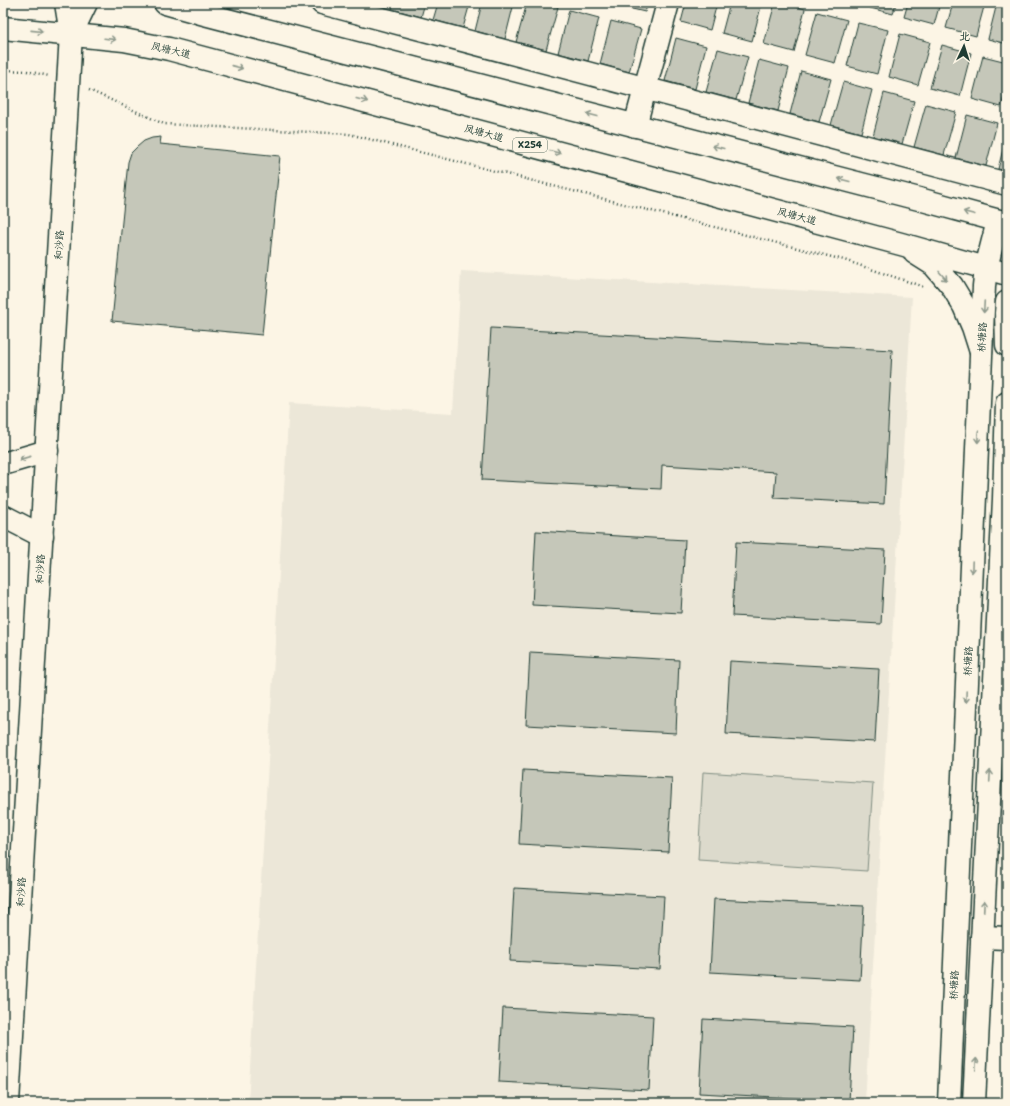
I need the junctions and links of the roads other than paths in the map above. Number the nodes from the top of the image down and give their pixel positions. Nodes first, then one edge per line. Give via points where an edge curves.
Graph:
1 (66, 3) edge
2 (86, 3) edge
3 (165, 3) edge
4 (185, 3) edge
5 (322, 3) edge
6 (668, 3) edge
7 (204, 14) junction
8 (3, 28) edge
9 (71, 34) junction
10 (645, 88) junction
11 (635, 126) junction
12 (1007, 184) edge
13 (1003, 222) edge
14 (901, 244) junction
15 (986, 268) junction
16 (1007, 274) edge
17 (1007, 302) edge
18 (1007, 345) edge
19 (981, 352) junction
20 (1007, 403) edge
21 (47, 451) junction
22 (3, 464) edge
23 (1005, 499) edge
24 (3, 516) edge
25 (42, 536) junction
26 (982, 937) junction
27 (1007, 938) edge
28 (8, 1103) edge
29 (949, 1103) edge
30 (974, 1103) edge

1 - 9 street, 和沙路
2 - 9 street, 和沙路
3 - 7 street
4 - 7 street
5 - 10 street
6 - 10 street
11 -> 7 street
8 -> 9 street, 凤塘大道
9 -> 14 street, 凤塘大道 / X254 via 124,40 169,49
9 - 21 street, 和沙路
10 - 11 street
10 - 12 street
13 -> 11 street
13 - 15 street, 桥塘路
14 - 15 street, 凤塘大道 / X254
14 -> 19 street via 934,266 952,286 964,306
15 - 16 street, 凤塘大道
15 -> 19 street, 桥塘路
17 - 18 street
19 -> 29 street, 桥塘路
20 - 23 street
21 -> 22 street
21 - 25 street, 和沙路
26 -> 23 street
24 - 25 street
25 - 28 street, 和沙路
26 - 27 street
30 -> 26 street

